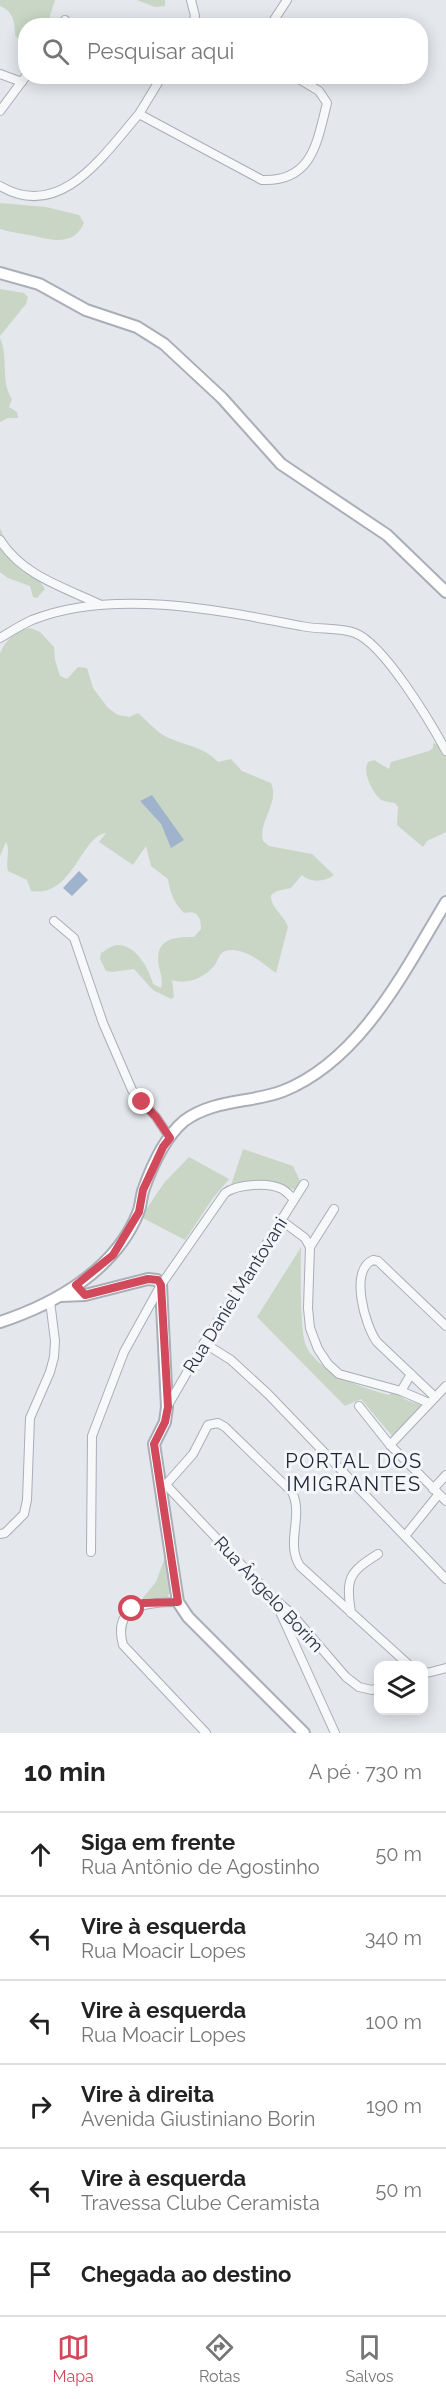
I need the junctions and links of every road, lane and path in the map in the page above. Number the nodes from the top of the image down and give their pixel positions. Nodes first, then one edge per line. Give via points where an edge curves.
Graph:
1 (191, 0) edge
2 (286, 0) edge
3 (194, 18) edge
4 (275, 18) edge
5 (0, 74) edge
6 (18, 78) edge
7 (20, 84) edge
8 (157, 84) edge
9 (307, 84) edge
10 (0, 111) edge
11 (139, 114) junction
12 (0, 186) edge
13 (0, 273) edge
14 (0, 540) edge
15 (71, 591) junction
16 (446, 592) edge
17 (100, 604) junction
18 (65, 610) junction
19 (0, 638) edge
20 (446, 751) edge
21 (446, 902) edge
22 (54, 921) dead end
23 (170, 1138) junction
24 (304, 1184) dead end
25 (293, 1198) junction
26 (334, 1209) dead end
27 (282, 1221) junction
28 (310, 1247) junction
29 (76, 1285) junction
30 (161, 1285) junction
31 (85, 1295) junction
32 (55, 1298) junction
33 (40, 1307) junction
34 (0, 1322) edge
35 (446, 1326) edge
36 (54, 1328) junction
37 (204, 1342) junction
38 (411, 1374) junction
39 (446, 1386) edge
40 (401, 1391) junction
41 (432, 1400) junction
42 (359, 1406) dead end
43 (168, 1407) junction
44 (390, 1445) junction
45 (446, 1475) edge
46 (164, 1487) junction
47 (435, 1492) junction
48 (446, 1501) edge
49 (0, 1534) edge
50 (405, 1536) junction
51 (91, 1552) dead end
52 (378, 1554) dead end
53 (446, 1579) edge
54 (274, 1599) junction
55 (178, 1602) junction
56 (351, 1613) junction
57 (405, 1661) edge
58 (446, 1668) edge
59 (428, 1673) edge
60 (374, 1689) edge
61 (206, 1733) edge
62 (304, 1733) edge
63 (335, 1733) edge

1 - 3 street
2 - 4 street
5 - 6 street
7 - 10 street
8 - 11 street
9 - 11 street via 319,91 327,103 317,145 295,175 275,181 262,180
11 - 12 street via 73,185 40,196
13 - 16 street via 39,284 86,310 137,327 164,344 222,398 281,464 387,535
14 - 15 street via 31,573
15 - 17 street
15 - 18 street
17 - 18 street
17 - 20 street via 252,615 356,633 383,656
18 - 19 street via 31,621
21 - 23 street via 381,1006 340,1056 311,1078 281,1092 215,1106 185,1121
22 - 23 street via 74,938 103,1023 132,1090
23 - 29 street via 143,1190 139,1212 113,1255
24 - 25 street, Rua Daniel Mantovani
25 - 27 street, Rua Daniel Mantovani
25 - 30 street via 280,1188 233,1187
26 - 28 street
27 - 28 street via 305,1238
27 - 37 street, Rua Daniel Mantovani
28 - 40 street via 308,1308 318,1349 339,1374
29 - 31 street
29 - 32 street
30 - 31 street via 158,1280 148,1279
30 - 43 street
30 - 51 street via 124,1352 92,1436
31 - 32 street
32 - 33 street
32 - 36 street
33 - 34 street
33 - 36 street
35 - 38 street via 378,1261 365,1265 362,1304 370,1333
36 - 49 street via 54,1357 30,1419 26,1507 24,1514
37 - 43 street, Rua Daniel Mantovani
37 - 50 street via 231,1360 268,1394
38 - 40 street
38 - 41 street
39 - 41 street
40 - 41 street
41 - 44 street
42 - 44 street
43 - 46 street via 154,1444
44 - 47 street
45 - 47 street
46 - 54 street, Rua Ângelo Borim
46 - 55 street
46 - 56 street via 193,1454 208,1425 218,1422 292,1492 296,1499 295,1558
47 - 48 street
47 - 50 street
50 - 53 street
52 - 56 street via 350,1576
54 - 60 street, Rua Ângelo Borim via 346,1677 359,1687
54 - 63 street
55 - 61 street via 143,1603 132,1609 122,1629 123,1645
55 - 62 street via 188,1617
56 - 57 street
58 - 59 street

